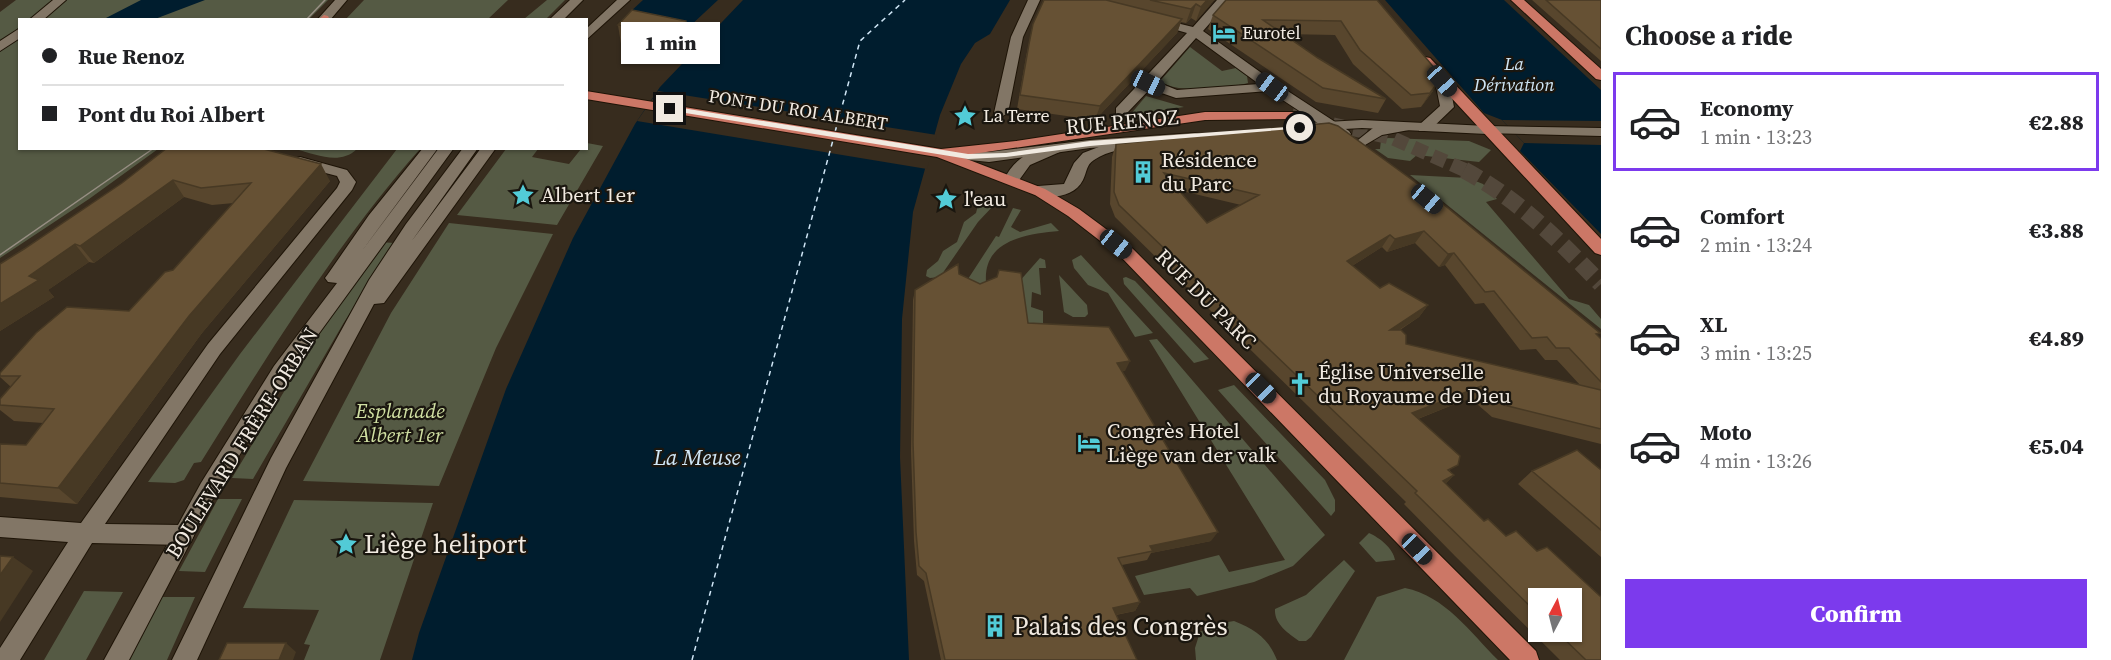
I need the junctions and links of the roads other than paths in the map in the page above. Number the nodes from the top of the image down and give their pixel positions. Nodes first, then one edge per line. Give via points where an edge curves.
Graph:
1 (60, 0) edge
2 (341, 0) edge
3 (577, 0) edge
4 (590, 0) edge
5 (610, 0) edge
6 (624, 0) edge
7 (1034, 0) edge
8 (1224, 0) edge
9 (1517, 0) edge
10 (38, 18) edge
11 (325, 18) edge
12 (557, 18) edge
13 (570, 18) edge
14 (1145, 18) edge
15 (588, 20) edge
16 (1195, 30) junction
17 (18, 34) edge
18 (588, 34) edge
19 (0, 47) edge
20 (1416, 50) edge
21 (1601, 76) edge
22 (1442, 81) junction
23 (1148, 83) junction
24 (1272, 87) junction
25 (588, 95) edge
26 (1121, 111) dead end
27 (1002, 113) dead end
28 (1292, 115) tunnel mouth
29 (1328, 124) junction
30 (1404, 127) junction
31 (1424, 128) junction
32 (1278, 130) edge
33 (1487, 130) junction
34 (1601, 132) edge
35 (1211, 136) edge
36 (1143, 141) junction
37 (1360, 144) junction
38 (1057, 148) junction
39 (429, 150) edge
40 (445, 150) edge
41 (470, 150) edge
42 (488, 150) edge
43 (937, 152) junction
44 (1377, 157) edge
45 (289, 159) edge
46 (1012, 180) junction
47 (1038, 191) junction
48 (1601, 249) edge
49 (323, 311) junction
50 (357, 319) junction
51 (0, 527) edge
52 (86, 533) junction
53 (183, 535) junction
54 (6, 660) edge
55 (116, 660) edge
56 (184, 660) edge
57 (1527, 660) edge

1 - 10 street
2 - 11 street
3 - 12 street
4 - 13 street
5 - 15 street
6 - 18 street
7 - 27 street via 1017,37
8 - 16 street
9 - 21 main road
14 - 16 street
16 - 23 street
16 - 24 street
17 - 19 street
20 - 22 main road
22 - 31 street via 1447,107
22 - 33 main road
23 - 24 street via 1176,94
23 - 26 street
24 - 29 street
25 - 43 main road, PONT DU ROI ALBERT
28 - 43 main road via 1204,116 1035,142
29 - 30 street
29 - 32 street
29 - 37 street
30 - 31 street
30 - 37 street via 1378,131
31 - 33 street
33 - 34 street
33 - 48 main road
35 - 36 street, RUE RENOZ
36 - 38 street, RUE RENOZ
36 - 47 street via 1097,152 1085,159 1076,180 1066,189
37 - 44 street
38 - 43 street, RUE RENOZ via 989,156
38 - 46 street via 1028,159 1016,169
39 - 49 street via 337,274
40 - 49 street, BOULEVARD FRÈRE-ORBAN
41 - 50 street, BOULEVARD FRÈRE-ORBAN via 397,248
42 - 50 street via 384,291
43 - 46 main road, RUE DU PARC
45 - 52 street via 342,173 348,182 214,349
46 - 47 main road, RUE DU PARC
47 - 57 main road, RUE DU PARC via 1095,227 1127,253
49 - 53 street, BOULEVARD FRÈRE-ORBAN via 280,371
50 - 56 street, BOULEVARD FRÈRE-ORBAN via 265,490
51 - 52 street
52 - 53 street
52 - 54 street
53 - 55 street, BOULEVARD FRÈRE-ORBAN

